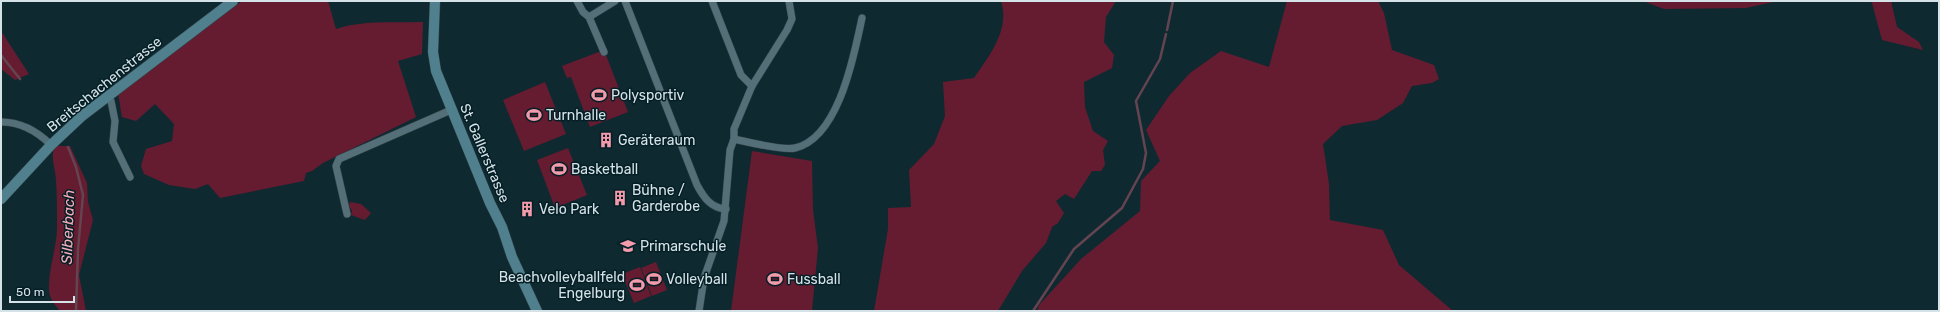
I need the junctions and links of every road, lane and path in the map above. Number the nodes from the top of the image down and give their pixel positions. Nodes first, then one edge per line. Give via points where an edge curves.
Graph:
1 (233, 1) edge
2 (435, 1) edge
3 (577, 1) edge
4 (615, 1) edge
5 (625, 1) edge
6 (712, 1) edge
7 (789, 1) edge
8 (589, 17) junction
9 (862, 18) dead end
10 (604, 52) dead end
11 (752, 86) junction
12 (108, 97) junction
13 (451, 110) junction
14 (1, 122) edge
15 (734, 139) junction
16 (51, 145) junction
17 (130, 177) dead end
18 (1, 199) edge
19 (726, 209) junction
20 (348, 214) dead end
21 (537, 311) edge
22 (699, 311) edge

1 - 12 street, Breitschachenstrasse
2 - 13 street, St. Gallerstrasse via 434,63
3 - 8 street
4 - 8 street
5 - 19 street via 697,185 707,201
6 - 11 street via 741,75
7 - 11 street via 792,15 790,25
8 - 10 street
9 - 15 street via 846,83 835,108 815,138 806,145 793,149
11 - 15 street via 734,129
12 - 16 street, Breitschachenstrasse
12 - 17 street via 115,121 113,142
13 - 20 street via 337,162
13 - 21 street, St. Gallerstrasse
14 - 16 street via 26,126
15 - 19 street via 730,150
16 - 18 street, Breitschachenstrasse
19 - 22 street via 720,238 704,278

